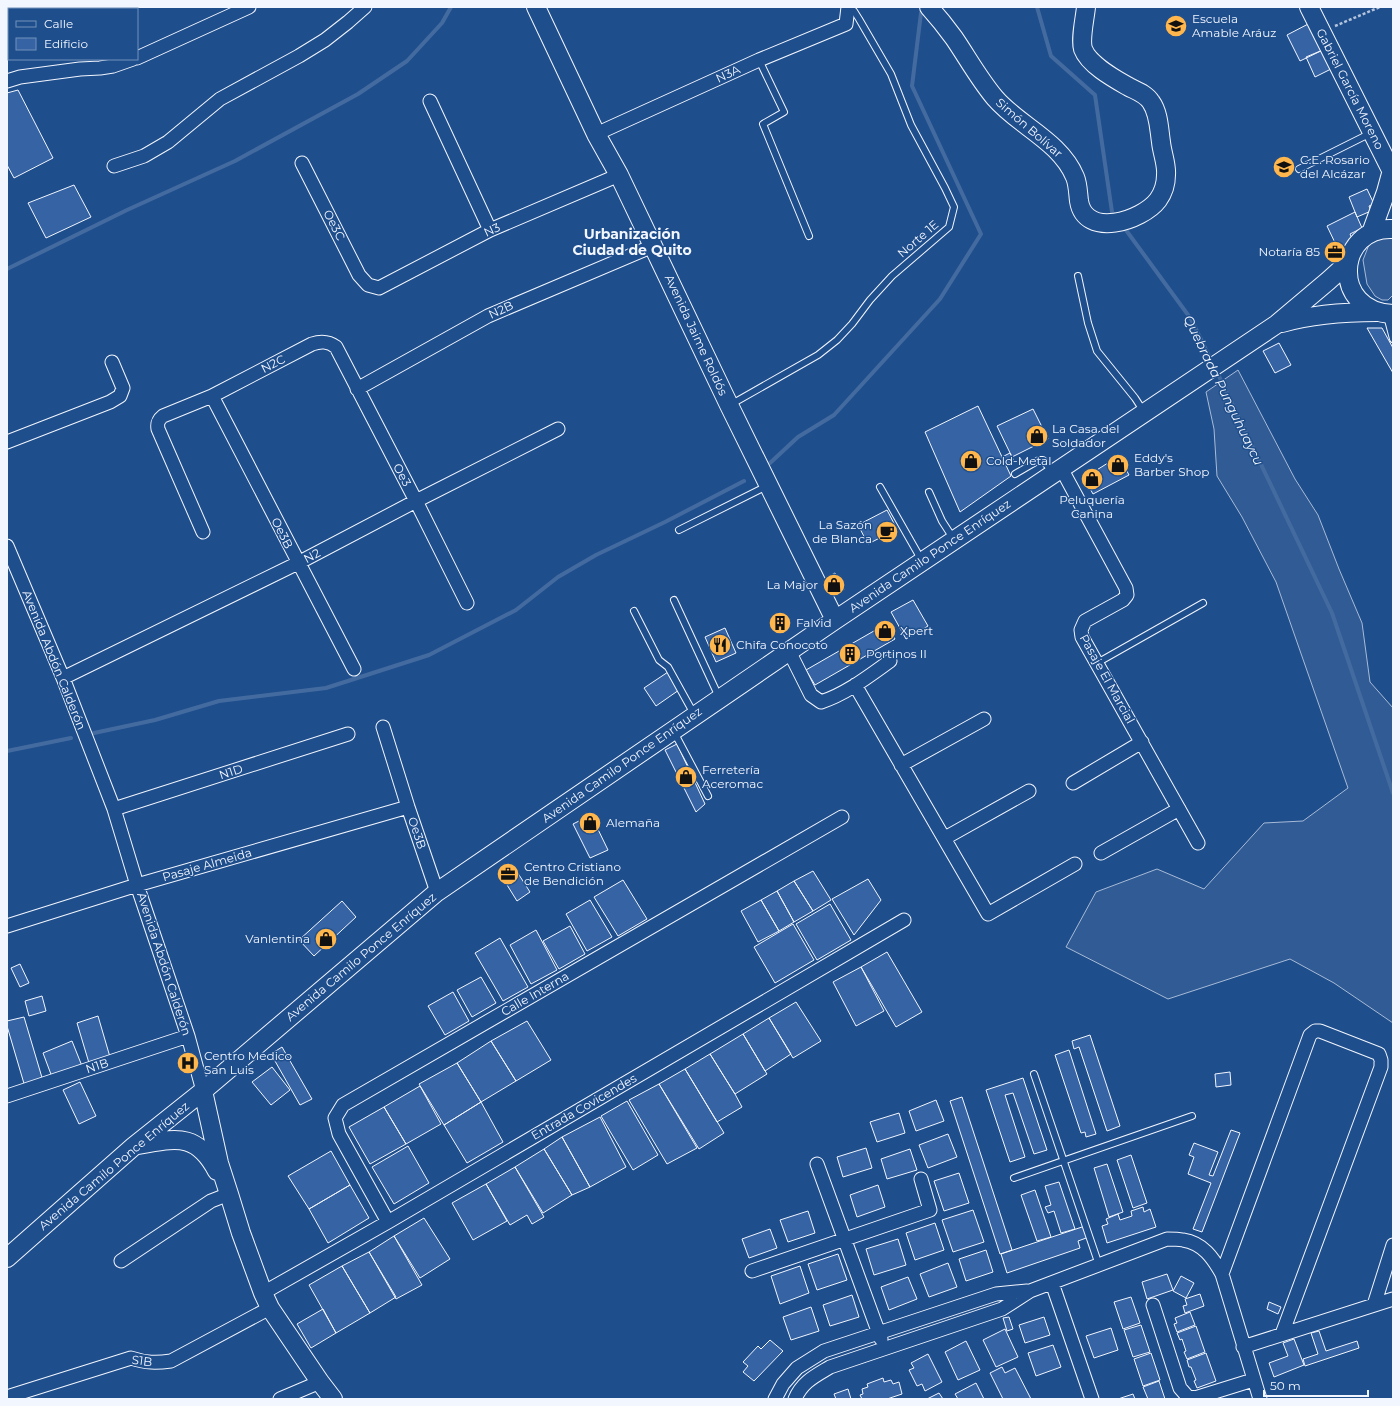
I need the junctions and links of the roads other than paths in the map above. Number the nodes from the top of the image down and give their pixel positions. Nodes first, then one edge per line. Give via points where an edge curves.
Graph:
1 (249, 7) edge
2 (365, 7) edge
3 (536, 7) edge
4 (848, 7) edge
5 (929, 7) edge
6 (1086, 7) edge
7 (1309, 7) edge
8 (224, 13) edge
9 (138, 57) edge
10 (130, 60) edge
11 (759, 60) junction
12 (7, 81) edge
13 (430, 100) dead end
14 (1372, 132) junction
15 (596, 134) junction
16 (302, 163) dead end
17 (114, 166) dead end
18 (1299, 169) dead end
19 (1392, 171) edge
20 (619, 176) junction
21 (1393, 228) edge
22 (490, 230) junction
23 (1371, 233) junction
24 (809, 236) dead end
25 (653, 246) junction
26 (1348, 262) junction
27 (1078, 276) dead end
28 (368, 285) joint
29 (1385, 313) edge
30 (1277, 324) junction
31 (1393, 339) edge
32 (336, 347) joint
33 (112, 362) dead end
34 (357, 389) junction
35 (212, 396) junction
36 (729, 406) junction
37 (1144, 412) junction
38 (558, 429) dead end
39 (7, 442) edge
40 (1057, 471) junction
41 (1015, 474) dead end
42 (769, 485) junction
43 (880, 487) dead end
44 (928, 492) dead end
45 (416, 501) junction
46 (679, 530) dead end
47 (203, 532) dead end
48 (954, 540) junction
49 (7, 546) edge
50 (922, 561) junction
51 (298, 563) junction
52 (674, 600) dead end
53 (467, 603) dead end
54 (1203, 603) dead end
55 (634, 611) dead end
56 (835, 620) junction
57 (789, 651) junction
58 (890, 661) dead end
59 (1097, 663) junction
60 (354, 669) dead end
61 (63, 678) junction
62 (855, 685) junction
63 (720, 699) junction
64 (695, 715) junction
65 (984, 719) dead end
66 (383, 727) dead end
67 (673, 730) junction
68 (348, 734) dead end
69 (1142, 742) junction
70 (901, 765) junction
71 (1073, 783) dead end
72 (1029, 791) dead end
73 (708, 796) dead end
74 (408, 807) junction
75 (1179, 808) junction
76 (114, 809) junction
77 (842, 817) dead end
78 (945, 838) junction
79 (1198, 843) dead end
80 (1101, 853) dead end
81 (1075, 864) dead end
82 (137, 885) junction
83 (437, 892) junction
84 (904, 920) dead end
85 (7, 926) edge
86 (188, 1036) junction
87 (1034, 1074) dead end
88 (203, 1091) junction
89 (7, 1096) edge
90 (1192, 1116) dead end
91 (134, 1146) junction
92 (1064, 1161) junction
93 (817, 1164) dead end
94 (1014, 1178) dead end
95 (921, 1179) dead end
96 (229, 1194) junction
97 (388, 1222) junction
98 (844, 1239) junction
99 (1393, 1245) edge
100 (7, 1258) edge
101 (121, 1261) dead end
102 (1099, 1265) junction
103 (752, 1271) dead end
104 (1222, 1274) junction
105 (1052, 1283) junction
106 (1030, 1291) junction
107 (1393, 1299) edge
108 (266, 1300) junction
109 (1153, 1305) dead end
110 (1374, 1305) junction
111 (922, 1318) junction
112 (879, 1332) junction
113 (926, 1334) junction
114 (1282, 1334) junction
115 (1243, 1347) junction
116 (883, 1348) junction
117 (1253, 1380) junction
118 (320, 1382) junction
119 (7, 1397) edge
120 (280, 1399) edge
121 (333, 1399) edge
122 (775, 1399) edge
123 (795, 1399) edge
124 (1092, 1399) edge
125 (1260, 1399) edge

1 - 8 street
2 - 17 street via 325,40 220,99 168,142 144,156
3 - 15 main road, Avenida Jaime Roldós
4 - 11 street, N3A via 846,24
4 - 36 lane, Norte 1E via 854,11 892,74 911,125 945,188 954,208 949,227 892,276 837,340 818,355
5 - 6 main road, Simón Bolívar via 1007,112 1063,156 1076,178 1081,207 1087,216 1096,222 1116,222 1142,213 1153,206 1163,190 1166,167 1158,117 1149,99 1104,71 1083,49
7 - 14 main road, Gabriel García Moreno
8 - 9 street
10 - 12 street via 113,66
11 - 15 street, N3A
11 - 24 lane via 784,112 763,124
13 - 22 street
14 - 18 lane
14 - 19 main road, Gabriel García Moreno
15 - 20 main road, Avenida Jaime Roldós
16 - 28 street, Oe3C via 359,275
19 - 23 main road, Gabriel García Moreno
20 - 22 street, N3
20 - 25 main road, Avenida Jaime Roldós
21 - 23 main road
22 - 28 street, N3 via 379,288
23 - 26 main road via 1353,250
25 - 34 street, N2B via 488,316
25 - 36 main road, Avenida Jaime Roldós
26 - 29 main road via 1348,278 1353,293 1368,308
26 - 30 main road, Avenida Camilo Ponce Enríquez
27 - 37 lane via 1097,351
29 - 30 main road, Avenida Camilo Ponce Enríquez via 1327,314
29 - 31 lane
30 - 37 main road, Avenida Camilo Ponce Enríquez
32 - 34 street, Oe3
32 - 35 street, N2C via 324,342 312,344
33 - 39 street via 123,388 120,396
34 - 45 street, Oe3
35 - 47 street, N2C via 163,416 157,424
35 - 51 street, Oe3B
36 - 42 main road, Avenida Jaime Roldós
37 - 40 main road, Avenida Camilo Ponce Enríquez
38 - 45 street, N2
40 - 41 lane via 1041,459
40 - 48 main road, Avenida Camilo Ponce Enríquez
40 - 59 street, Pasaje El Marcial via 1126,588 1127,595 1123,600 1085,621 1081,630 1082,637
42 - 46 lane
42 - 56 main road, Avenida Jaime Roldós
43 - 50 lane
44 - 48 lane
45 - 51 street, N2
45 - 53 street, Oe3
48 - 50 main road, Avenida Camilo Ponce Enríquez
49 - 61 street, Avenida Abdón Calderón
50 - 56 main road, Avenida Camilo Ponce Enríquez
51 - 60 street, Oe3B
51 - 61 street, N2
52 - 63 lane
54 - 59 lane
55 - 64 lane via 659,660 668,667
56 - 57 main road, Avenida Camilo Ponce Enríquez
57 - 62 street via 811,695 821,702
57 - 63 main road, Avenida Camilo Ponce Enríquez
58 - 62 street
59 - 69 street, Pasaje El Marcial
61 - 76 street, Avenida Abdón Calderón
62 - 70 street
63 - 64 main road, Avenida Camilo Ponce Enríquez
64 - 67 main road, Avenida Camilo Ponce Enríquez
65 - 70 street
66 - 74 street, Oe3B
67 - 73 lane
67 - 83 main road, Avenida Camilo Ponce Enríquez
68 - 76 street, N1D
69 - 71 street
69 - 75 street, Pasaje El Marcial
70 - 78 street
72 - 78 street
74 - 82 street, Pasaje Almeida
74 - 83 street, Oe3B
75 - 79 street, Pasaje El Marcial
75 - 80 street
76 - 82 street, Avenida Abdón Calderón
77 - 97 street, Calle Interna via 343,1105 334,1118 339,1134
78 - 81 street via 988,914
82 - 85 street, Pasaje Almeida
82 - 86 street, Avenida Abdón Calderón
83 - 88 main road, Avenida Camilo Ponce Enríquez
84 - 97 street, Entrada Covicendes
86 - 88 street, Avenida Abdón Calderón
86 - 89 street, N1B
87 - 92 lane
88 - 91 main road, Avenida Camilo Ponce Enríquez
88 - 96 main road, Avenida Abdón Calderón
90 - 92 lane
91 - 96 main road via 173,1139 191,1143 210,1158
91 - 100 main road, Avenida Camilo Ponce Enríquez
92 - 94 lane
92 - 102 lane
93 - 98 street
95 - 98 street via 930,1210
96 - 101 street via 211,1201
96 - 108 main road, Avenida Abdón Calderón
97 - 108 street, Entrada Covicendes
98 - 103 street
98 - 112 street
99 - 110 street
102 - 104 street via 1167,1240 1184,1240 1207,1251
102 - 105 street
104 - 114 street via 1310,1035 1320,1031 1379,1054 1382,1060 1381,1067
104 - 115 street
105 - 106 street
105 - 124 street
106 - 111 street via 996,1294
106 - 113 street via 1002,1309
107 - 110 street
108 - 118 main road, Avenida Abdón Calderón
108 - 119 street, S1B via 171,1361 155,1363 131,1358
109 - 117 street via 1180,1388 1187,1396 1195,1398
110 - 114 street
111 - 112 street
111 - 113 street
112 - 116 street
112 - 122 street via 824,1351 797,1368 783,1384
113 - 116 street
114 - 115 street
115 - 117 street
116 - 123 street via 830,1367 808,1380
117 - 125 street
118 - 120 street
118 - 121 main road, Avenida Abdón Calderón

